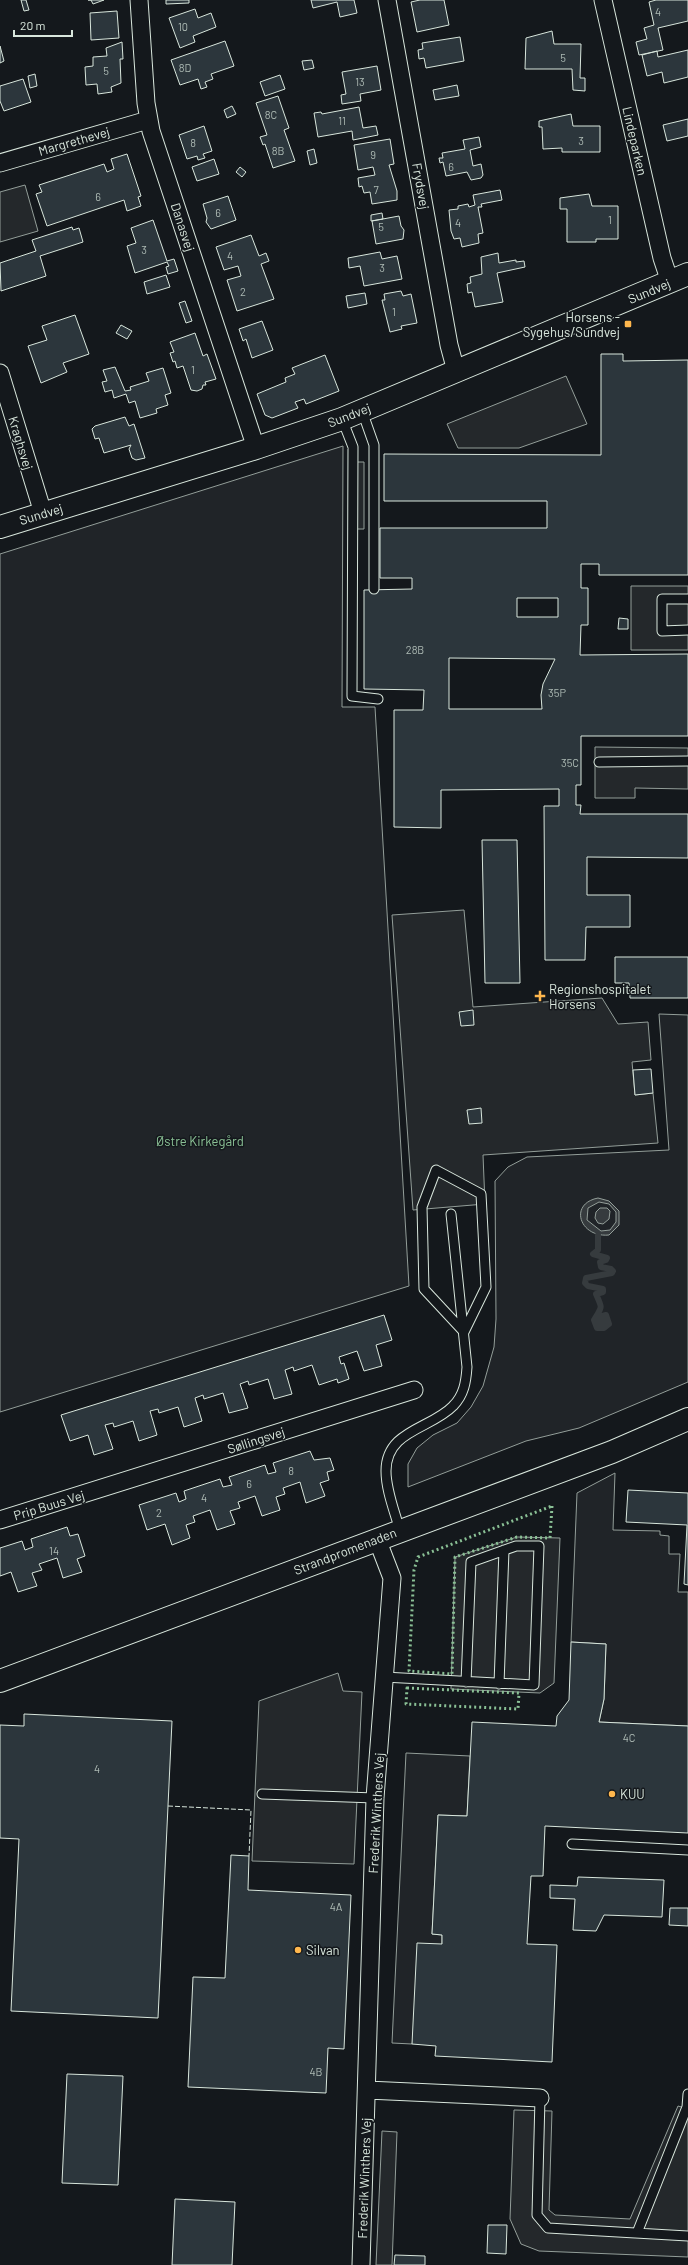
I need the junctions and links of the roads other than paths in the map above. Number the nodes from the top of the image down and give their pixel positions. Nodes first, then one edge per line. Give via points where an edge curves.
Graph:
1 (139, 0) edge
2 (387, 0) edge
3 (603, 0) edge
4 (148, 120) junction
5 (0, 163) edge
6 (679, 278) edge
7 (456, 371) junction
8 (0, 373) edge
9 (362, 410) junction
10 (342, 419) junction
11 (256, 448) junction
12 (42, 513) junction
13 (0, 527) edge
14 (374, 589) dead end
15 (688, 599) edge
16 (688, 630) edge
17 (378, 699) dead end
18 (688, 761) edge
19 (599, 762) dead end
20 (451, 1214) dead end
21 (464, 1332) junction
22 (414, 1390) dead end
23 (688, 1419) edge
24 (98, 1490) joint
25 (0, 1520) edge
26 (400, 1531) junction
27 (377, 1539) junction
28 (504, 1550) junction
29 (384, 1677) junction
30 (0, 1681) edge
31 (466, 1682) junction
32 (499, 1684) junction
33 (262, 1794) dead end
34 (375, 1798) junction
35 (572, 1844) dead end
36 (688, 1850) edge
37 (367, 2090) junction
38 (688, 2094) edge
39 (540, 2098) joint
40 (637, 2233) junction
41 (688, 2236) edge
42 (361, 2265) edge

1 - 4 street, Danasvej
2 - 7 street, Frydsvej
3 - 6 street, Lindeparken via 662,258
4 - 5 street, Margrethevej
4 - 11 street, Danasvej
6 - 7 street, Sundvej
7 - 9 street, Sundvej
8 - 12 street, Kraghsvej
9 - 10 street, Sundvej
9 - 14 lane via 374,445
10 - 11 street, Sundvej
10 - 17 lane via 353,447 352,696
11 - 12 street, Sundvej
12 - 13 street, Sundvej
15 - 16 lane via 662,599 662,631
18 - 19 lane
20 - 21 lane
21 - 21 lane via 486,1287 481,1194 436,1170 422,1206 424,1289
21 - 26 lane via 468,1367 461,1395 453,1407 407,1433 396,1443 389,1456 387,1484
22 - 24 street, Søllingsvej
23 - 26 street, Strandpromenaden via 606,1454
24 - 25 street, Prip Buus Vej
26 - 27 street, Strandpromenaden
27 - 29 street, Frederik Winthers Vej via 392,1578
27 - 30 street, Strandpromenaden
28 - 31 lane via 471,1562
28 - 32 lane
28 - 32 lane via 516,1546 539,1546 534,1686
29 - 31 lane
29 - 34 street, Frederik Winthers Vej
31 - 32 lane
33 - 34 lane
34 - 37 street, Frederik Winthers Vej
35 - 36 lane
37 - 39 street
37 - 42 street, Frederik Winthers Vej
38 - 40 lane via 687,2107
39 - 40 lane via 537,2215 548,2228
40 - 41 lane

